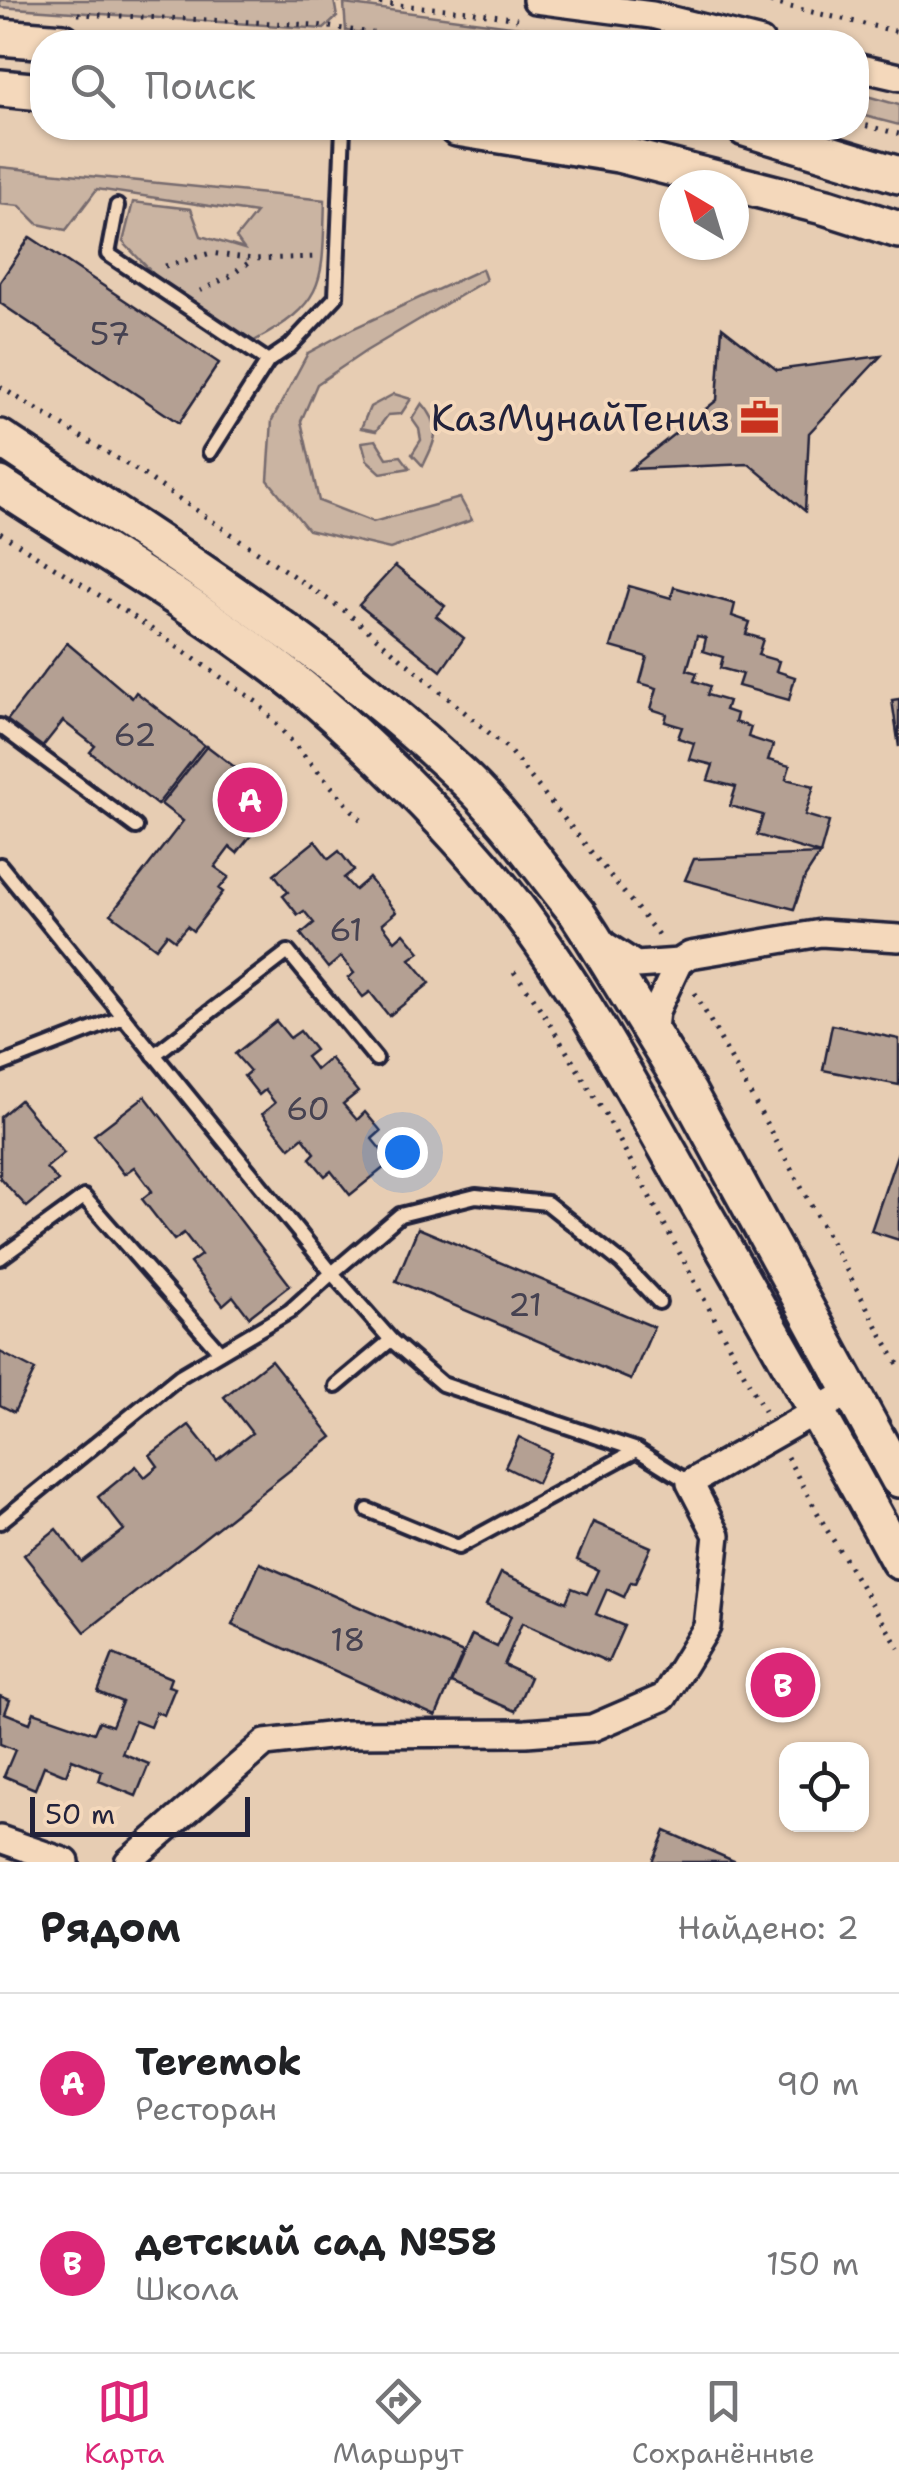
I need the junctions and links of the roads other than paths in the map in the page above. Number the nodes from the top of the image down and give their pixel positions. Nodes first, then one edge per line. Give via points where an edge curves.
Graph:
1 (530, 10) edge
2 (712, 30) edge
3 (30, 33) edge
4 (0, 38) edge
5 (869, 70) edge
6 (899, 78) edge
7 (0, 88) edge
8 (30, 91) edge
9 (342, 140) edge
10 (531, 140) edge
11 (786, 140) edge
12 (899, 174) edge
13 (116, 206) dead end
14 (899, 230) edge
15 (268, 361) junction
16 (0, 438) edge
17 (210, 452) dead end
18 (0, 486) edge
19 (0, 726) edge
20 (136, 827) dead end
21 (0, 866) edge
22 (592, 936) junction
23 (899, 938) edge
24 (678, 962) junction
25 (124, 1016) junction
26 (654, 1037) junction
27 (154, 1055) junction
28 (376, 1059) dead end
29 (0, 1066) edge
30 (0, 1258) edge
31 (332, 1273) junction
32 (660, 1302) dead end
33 (391, 1340) junction
34 (220, 1352) junction
35 (336, 1386) dead end
36 (851, 1392) junction
37 (816, 1408) junction
38 (637, 1450) junction
39 (899, 1479) edge
40 (690, 1483) junction
41 (368, 1510) dead end
42 (0, 1522) edge
43 (899, 1561) edge
44 (0, 1839) edge
45 (66, 1862) edge
46 (128, 1862) edge

1 - 2 street via 652,15
3 - 4 street
5 - 6 street
7 - 8 street
9 - 15 lane via 336,298
10 - 14 street via 618,154
11 - 12 street
13 - 15 lane via 108,254
15 - 17 lane
16 - 22 street via 264,612 370,692 469,782
18 - 37 street via 247,646 334,716 451,832 568,979
19 - 20 lane
21 - 25 lane
22 - 24 street via 636,965
22 - 26 street
23 - 24 street via 821,933
24 - 26 street via 656,1011
25 - 27 lane
25 - 29 lane
26 - 36 street
27 - 28 lane via 288,952
27 - 31 lane
30 - 34 lane via 84,1196
31 - 32 lane via 400,1215 476,1196 547,1203
31 - 33 lane
31 - 34 lane via 290,1311
33 - 35 lane
33 - 38 lane via 442,1384
34 - 42 lane via 180,1376
36 - 37 street
36 - 39 street
37 - 40 street
37 - 43 street
38 - 40 lane
38 - 41 lane via 458,1547
40 - 46 street via 716,1535 707,1626 664,1697 592,1728 345,1734 265,1743
44 - 45 street

